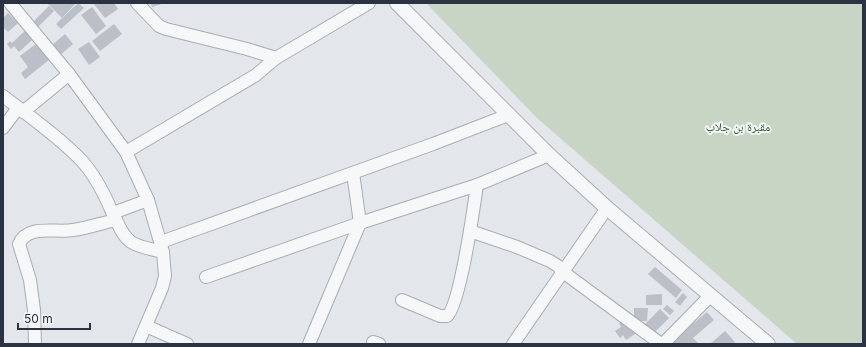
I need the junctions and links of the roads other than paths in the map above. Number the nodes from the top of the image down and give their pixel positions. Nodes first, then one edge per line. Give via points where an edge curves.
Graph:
1 (10, 3) edge
2 (137, 3) edge
3 (369, 3) edge
4 (397, 3) edge
5 (276, 58) junction
6 (69, 74) junction
7 (3, 96) edge
8 (21, 110) junction
9 (508, 115) junction
10 (3, 128) edge
11 (126, 152) junction
12 (549, 155) junction
13 (353, 173) junction
14 (477, 185) junction
15 (148, 200) junction
16 (607, 208) junction
17 (115, 217) junction
18 (360, 223) junction
19 (470, 231) junction
20 (162, 247) junction
21 (563, 272) junction
22 (206, 277) dead end
23 (710, 296) junction
24 (402, 300) dead end
25 (146, 326) junction
26 (515, 343) edge
27 (36, 344) edge
28 (138, 344) edge
29 (187, 344) edge
30 (309, 344) edge
31 (662, 344) edge
32 (768, 344) edge

1 - 6 street
2 - 5 street via 155,22 166,29
3 - 5 street
4 - 9 street
5 - 11 street via 256,75
6 - 8 street
6 - 11 street
7 - 8 street
8 - 10 street
8 - 17 street via 81,160 96,179
9 - 12 street
9 - 13 street
11 - 15 street
12 - 14 street
12 - 16 street
13 - 18 street
13 - 20 street
14 - 18 street
14 - 19 street
15 - 17 street
15 - 20 street
16 - 21 street
16 - 23 street
17 - 20 street via 120,229 131,242
17 - 27 street via 73,230 32,233 20,240 18,244 30,280
18 - 22 street
18 - 30 street
19 - 21 street via 550,261
19 - 24 street via 459,289 449,315 440,316
20 - 25 street via 165,280
21 - 26 street
21 - 31 street
23 - 31 street
23 - 32 street
25 - 28 street
25 - 29 street

